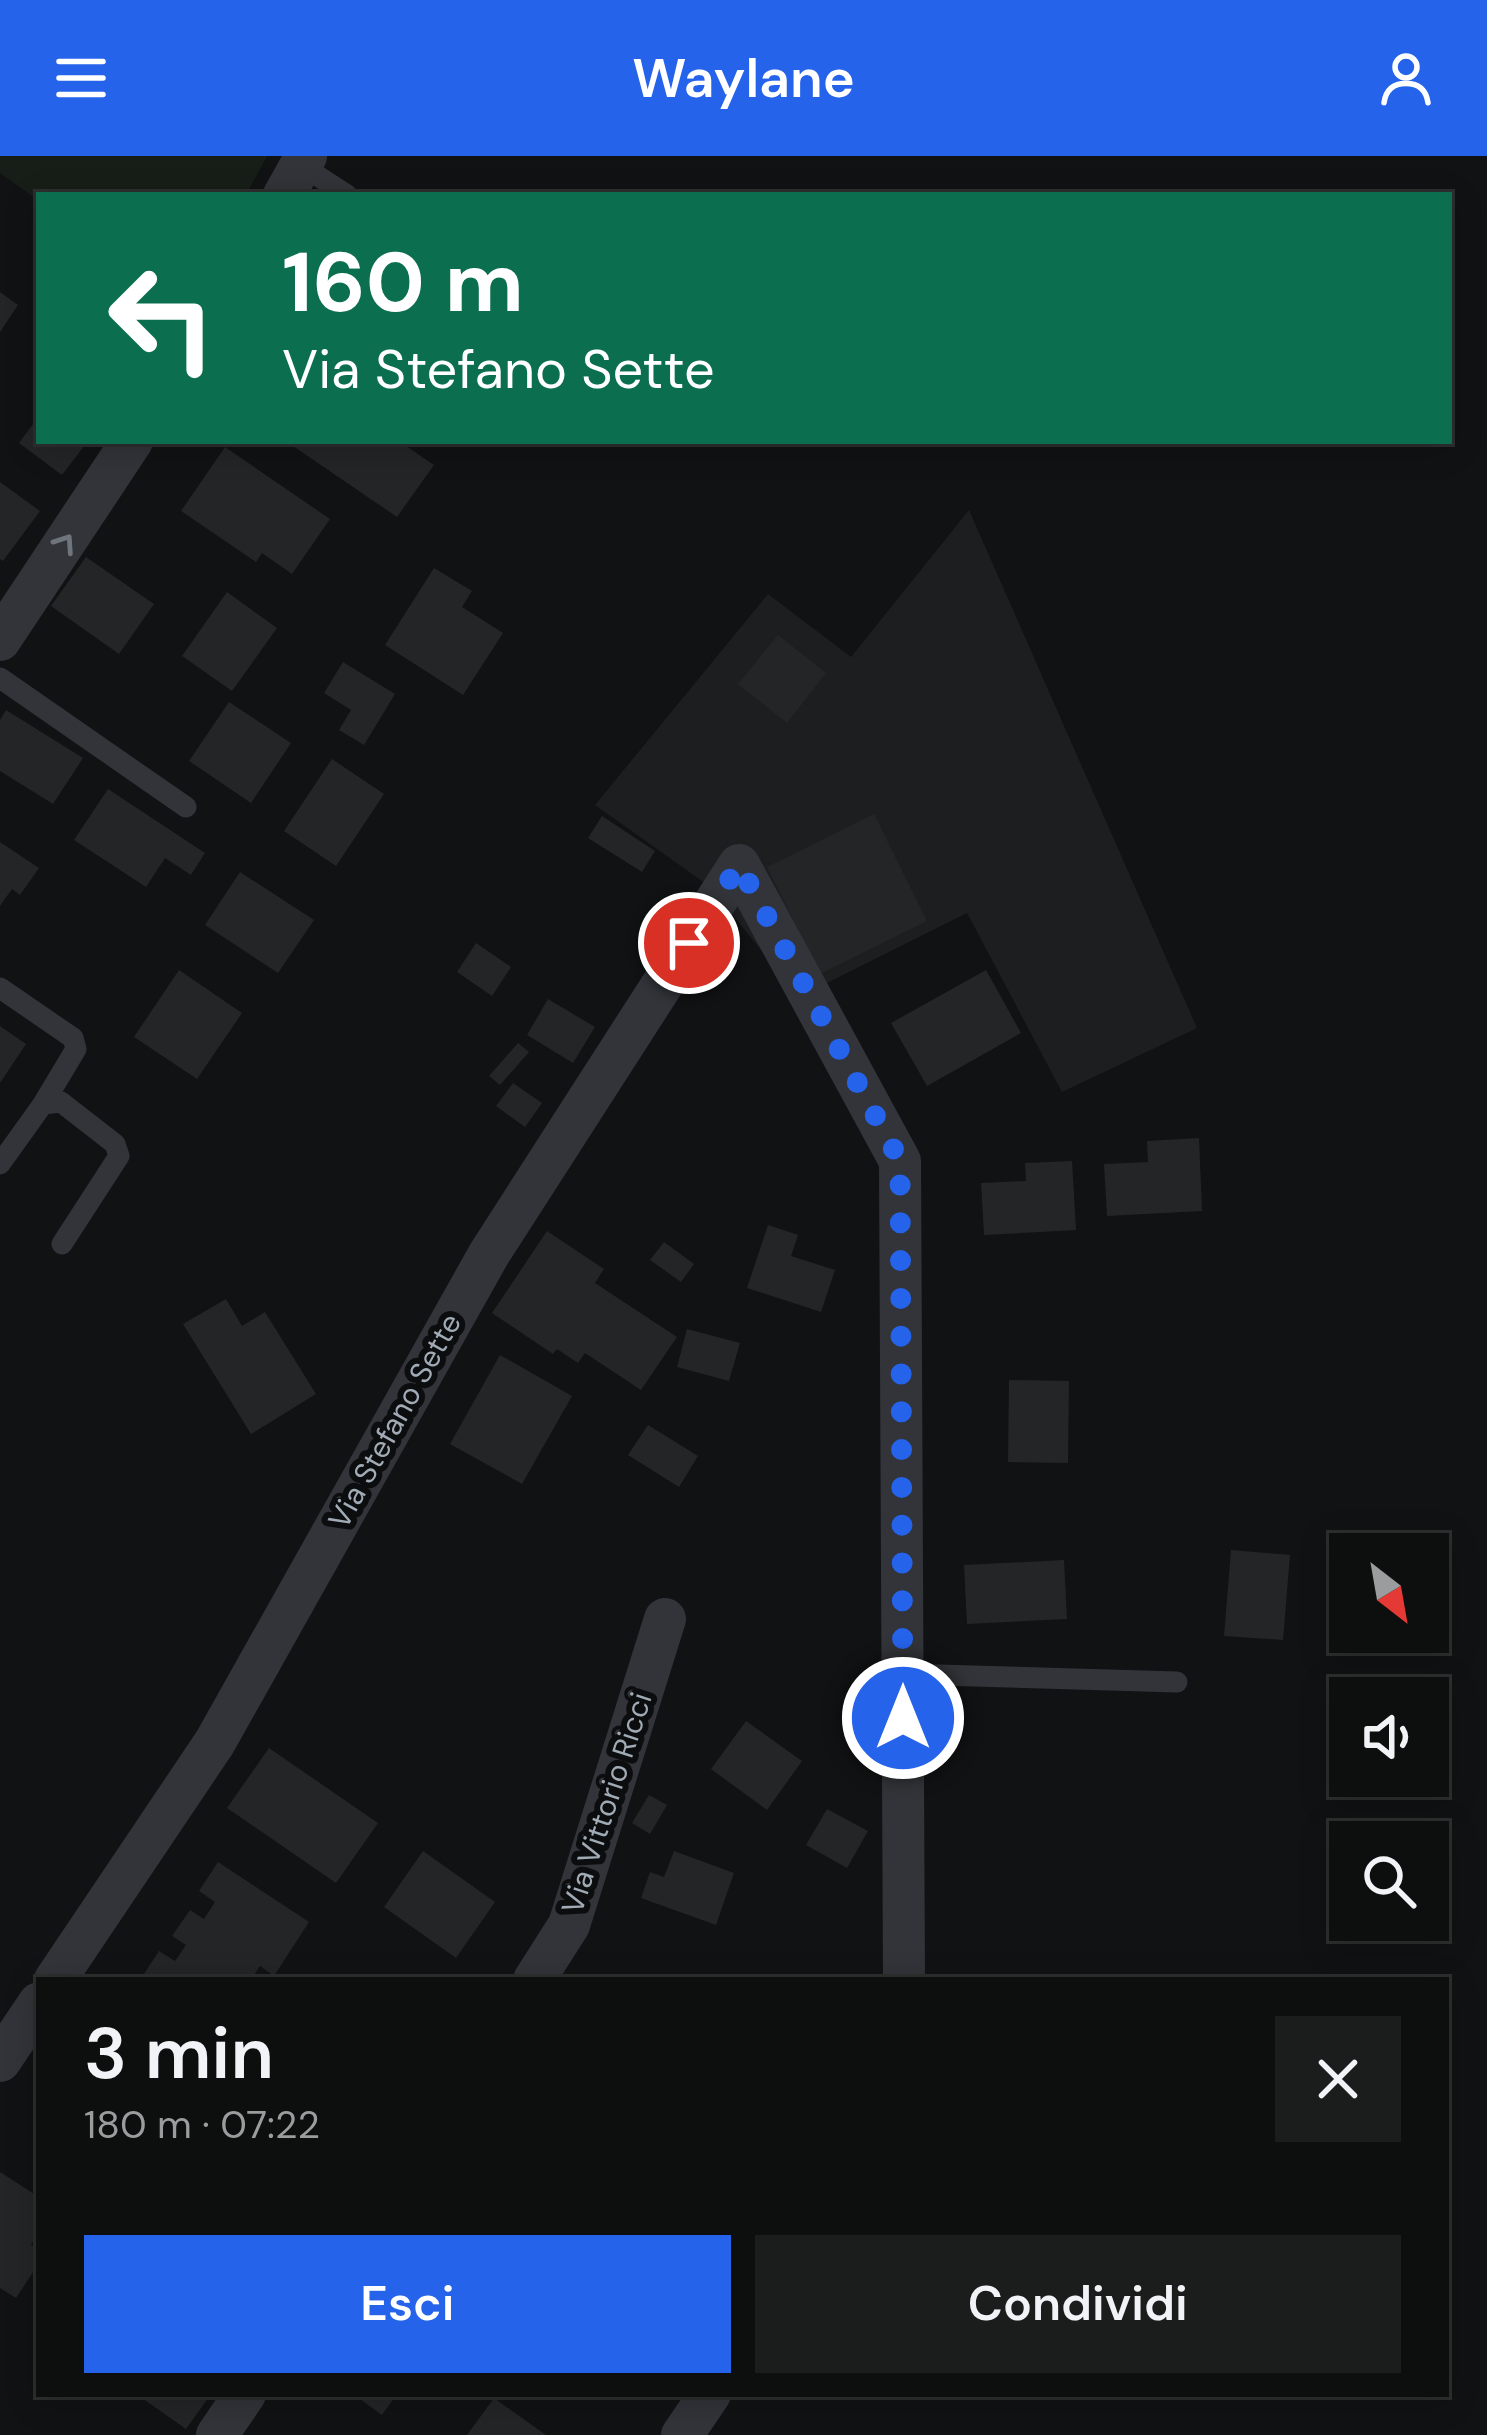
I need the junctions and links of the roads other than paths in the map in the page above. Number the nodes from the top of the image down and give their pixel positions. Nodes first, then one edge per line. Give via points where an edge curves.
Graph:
1 (297, 172) edge
2 (340, 192) edge
3 (130, 444) edge
4 (0, 640) edge
5 (0, 678) edge
6 (185, 807) dead end
7 (0, 988) edge
8 (43, 1104) junction
9 (0, 1164) edge
10 (62, 1244) dead end
11 (665, 1619) dead end
12 (903, 1674) junction
13 (1177, 1682) dead end
14 (57, 1977) edge
15 (535, 1977) edge
16 (904, 1977) edge
17 (36, 2007) edge
18 (2, 2054) edge
19 (243, 2397) edge
20 (708, 2397) edge
21 (217, 2435) edge
22 (682, 2435) edge

1 - 2 lane
4 -> 3 street
5 - 6 lane
7 - 8 lane via 73,1038 76,1049
8 - 9 lane
8 - 10 lane via 61,1102 115,1144 119,1156
11 - 15 street, Via Vittorio Ricci via 568,1925
12 - 13 lane
12 - 14 street, Via Stefano Sette via 900,1161 739,865 489,1254 215,1742
12 - 16 street
17 - 18 street
19 - 21 street
20 - 22 street

